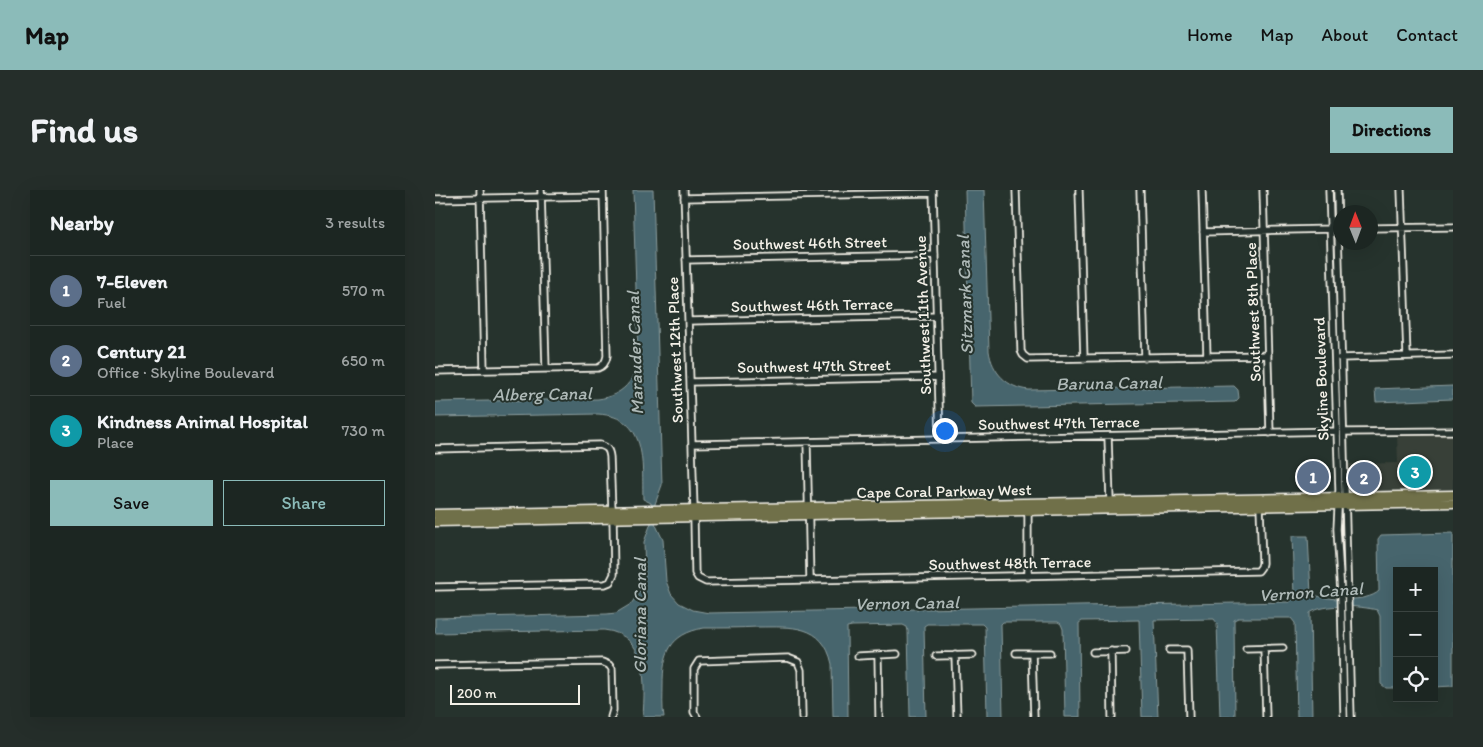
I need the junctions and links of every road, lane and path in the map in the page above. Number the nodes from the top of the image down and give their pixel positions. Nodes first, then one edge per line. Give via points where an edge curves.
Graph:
1 (480, 190) edge
2 (684, 190) edge
3 (1016, 190) edge
4 (1079, 190) edge
5 (1140, 190) edge
6 (1202, 190) edge
7 (1263, 190) edge
8 (1329, 190) edge
9 (1337, 190) edge
10 (1401, 190) edge
11 (933, 191) edge
12 (541, 193) edge
13 (603, 193) edge
14 (480, 198) junction
15 (684, 198) junction
16 (435, 199) edge
17 (1338, 205) edge
18 (1453, 227) edge
19 (1378, 228) edge
20 (1403, 228) junction
21 (1330, 229) junction
22 (1265, 230) junction
23 (1203, 232) junction
24 (1339, 250) edge
25 (935, 254) junction
26 (686, 260) junction
27 (937, 316) junction
28 (688, 321) junction
29 (1268, 355) junction
30 (1453, 355) edge
31 (1407, 356) junction
32 (1207, 357) junction
33 (1145, 358) junction
34 (1334, 358) junction
35 (1342, 358) junction
36 (1084, 359) junction
37 (546, 369) junction
38 (485, 370) junction
39 (435, 371) edge
40 (938, 377) junction
41 (690, 382) junction
42 (1335, 384) junction
43 (1453, 430) edge
44 (1336, 432) junction
45 (1344, 432) junction
46 (1271, 433) junction
47 (1108, 436) junction
48 (940, 439) junction
49 (807, 442) junction
50 (691, 444) junction
51 (435, 449) edge
52 (1345, 465) junction
53 (1453, 495) edge
54 (1110, 501) junction
55 (1342, 501) junction
56 (1087, 502) junction
57 (1021, 503) junction
58 (1453, 503) edge
59 (1260, 506) junction
60 (809, 511) junction
61 (1028, 511) junction
62 (555, 512) junction
63 (966, 512) junction
64 (665, 513) junction
65 (694, 513) junction
66 (612, 515) junction
67 (435, 516) edge
68 (501, 521) junction
69 (435, 522) edge
70 (1028, 577) junction
71 (697, 578) joint
72 (810, 580) junction
73 (435, 588) edge
74 (1344, 598) junction
75 (1345, 608) junction
76 (1264, 648) junction
77 (1283, 648) dead end
78 (1246, 649) dead end
79 (1169, 650) dead end
80 (1126, 651) dead end
81 (1093, 652) dead end
82 (1111, 652) junction
83 (1016, 653) dead end
84 (1032, 653) junction
85 (1050, 653) dead end
86 (897, 654) dead end
87 (878, 655) junction
88 (955, 655) junction
89 (973, 655) dead end
90 (858, 656) dead end
91 (936, 656) dead end
92 (435, 665) edge
93 (611, 717) edge
94 (697, 717) edge
95 (802, 717) edge
96 (879, 717) edge
97 (957, 717) edge
98 (1034, 717) edge
99 (1111, 717) edge
100 (1189, 717) edge
101 (1266, 717) edge
102 (1344, 717) edge
103 (1351, 717) edge

1 - 14 street
2 - 15 street, Southwest 12th Place
3 - 36 street via 1021,351 1033,360
4 - 36 street
5 - 33 street
6 - 23 street
7 - 22 street, Southwest 8th Place
8 - 21 street, Skyline Boulevard
9 - 17 street, Skyline Boulevard
10 - 20 street
11 - 15 street
11 - 25 street, Southwest 11th Avenue
12 - 13 street
12 - 14 street
12 - 37 street
13 - 37 street via 607,361 598,368
14 - 16 street
14 - 38 street
15 - 26 street, Southwest 12th Place
18 - 20 street
19 - 20 street
20 - 31 street
21 - 22 street
21 - 34 street, Skyline Boulevard
22 - 23 street
22 - 29 street, Southwest 8th Place
23 - 32 street
24 - 35 street, Skyline Boulevard
25 - 26 street, Southwest 46th Street
25 - 27 street, Southwest 11th Avenue
26 - 28 street, Southwest 12th Place
27 - 28 street, Southwest 46th Terrace
27 - 40 street, Southwest 11th Avenue
28 - 41 street, Southwest 12th Place
29 - 32 street
29 - 46 street, Southwest 8th Place
30 - 31 street
31 - 35 street
32 - 33 street
33 - 36 street
34 - 35 street
34 - 42 street, Skyline Boulevard
35 - 45 street, Skyline Boulevard
37 - 38 street
38 - 39 street
40 - 41 street, Southwest 47th Street
40 - 48 street, Southwest 11th Avenue
41 - 50 street, Southwest 12th Place
42 - 44 street, Skyline Boulevard
42 - 45 street via 1339,423
43 - 45 street
44 - 46 street, Southwest 47th Terrace
44 - 52 street via 1342,438
44 - 55 street, Skyline Boulevard
45 - 52 street, Skyline Boulevard
46 - 47 street, Southwest 47th Terrace
47 - 48 street, Southwest 47th Terrace
47 - 54 street
48 - 49 street, Southwest 47th Terrace
49 - 50 street, Southwest 47th Terrace
49 - 60 street
50 - 65 street, Southwest 12th Place
51 - 66 street via 606,447 610,457
52 - 55 street, Skyline Boulevard
53 - 55 main road, Cape Coral Parkway West
54 - 55 main road, Cape Coral Parkway West
54 - 56 main road, Cape Coral Parkway West
55 - 58 main road, Cape Coral Parkway West
55 - 59 main road, Cape Coral Parkway West
55 - 74 street, Skyline Boulevard
55 - 74 street, Skyline Boulevard via 1337,539
56 - 57 main road, Cape Coral Parkway West
56 - 61 main road via 1078,506 1037,506
57 - 60 main road, Cape Coral Parkway West
57 - 63 main road via 1017,507 980,508
59 - 61 main road, Cape Coral Parkway West
59 - 70 street, Southwest 48th Terrace via 1262,563 1258,571
60 - 63 main road, Cape Coral Parkway West
60 - 65 main road, Cape Coral Parkway West
60 - 72 street
61 - 63 main road, Cape Coral Parkway West
61 - 70 street
62 - 66 main road, Cape Coral Parkway West
62 - 67 main road, Cape Coral Parkway West
62 - 68 main road via 552,516 517,516
64 - 65 main road, Cape Coral Parkway West
64 - 66 main road, Cape Coral Parkway West
64 - 66 street
65 - 71 street, Southwest 12th Place
66 - 68 main road, Cape Coral Parkway West
66 - 73 street via 614,574 610,582
68 - 69 main road, Cape Coral Parkway West
70 - 72 street, Southwest 48th Terrace
71 - 72 street, Southwest 48th Terrace via 706,582
74 - 75 street, Skyline Boulevard
75 - 102 street, Skyline Boulevard
75 - 103 street, Skyline Boulevard
76 - 77 street
76 - 78 street
76 - 101 street
79 - 100 street via 1187,650
80 - 82 street
81 - 82 street
82 - 99 street
83 - 84 street
84 - 85 street
84 - 98 street
86 - 87 street
87 - 90 street
87 - 96 street
88 - 89 street
88 - 91 street
88 - 97 street
92 - 93 street via 602,662 612,669
94 - 95 street via 694,712 696,664 704,660 788,658 798,662 801,670

